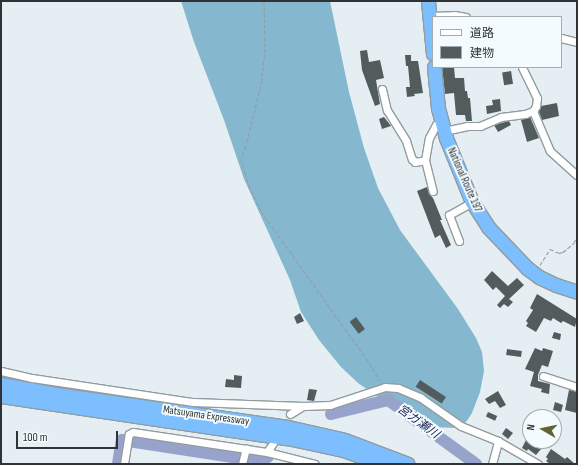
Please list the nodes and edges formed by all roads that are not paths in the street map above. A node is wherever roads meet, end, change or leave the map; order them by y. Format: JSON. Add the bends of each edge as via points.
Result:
{"nodes":[{"id":1,"x":428,"y":1,"type":"edge"},
{"id":2,"x":429,"y":16,"type":"junction"},
{"id":3,"x":460,"y":16,"type":"edge"},
{"id":4,"x":562,"y":38,"type":"edge"},
{"id":5,"x":577,"y":42,"type":"edge"},
{"id":6,"x":432,"y":44,"type":"edge"},
{"id":7,"x":434,"y":68,"type":"edge"},
{"id":8,"x":522,"y":68,"type":"edge"},
{"id":9,"x":382,"y":89,"type":"dead end"},
{"id":10,"x":533,"y":111,"type":"junction"},
{"id":11,"x":443,"y":127,"type":"junction"},
{"id":12,"x":425,"y":160,"type":"junction"},
{"id":13,"x":577,"y":175,"type":"edge"},
{"id":14,"x":433,"y":191,"type":"dead end"},
{"id":15,"x":472,"y":202,"type":"junction"},
{"id":16,"x":459,"y":241,"type":"dead end"},
{"id":17,"x":577,"y":292,"type":"edge"},
{"id":18,"x":1,"y":371,"type":"edge"},
{"id":19,"x":542,"y":376,"type":"dead end"},
{"id":20,"x":1,"y":384,"type":"edge"},
{"id":21,"x":577,"y":387,"type":"edge"},
{"id":22,"x":1,"y":396,"type":"edge"},
{"id":23,"x":303,"y":406,"type":"junction"},
{"id":24,"x":290,"y":414,"type":"dead end"},
{"id":25,"x":498,"y":440,"type":"junction"},
{"id":26,"x":274,"y":443,"type":"dead end"},
{"id":27,"x":246,"y":448,"type":"junction"},
{"id":28,"x":267,"y":452,"type":"junction"},
{"id":29,"x":124,"y":464,"type":"edge"},
{"id":30,"x":242,"y":464,"type":"edge"},
{"id":31,"x":314,"y":464,"type":"edge"},
{"id":32,"x":382,"y":464,"type":"edge"},
{"id":33,"x":408,"y":464,"type":"edge"},
{"id":34,"x":492,"y":464,"type":"edge"},
{"id":35,"x":538,"y":464,"type":"edge"}],
"edges":[{"from":1,"to":2,"type":"highway"},
{"from":2,"to":3,"type":"street"},
{"from":2,"to":6,"type":"highway"},
{"from":4,"to":5,"type":"street"},
{"from":7,"to":11,"type":"highway","name":"National Route 197","via":[[438,108]]},
{"from":8,"to":10,"type":"street","via":[[537,98]]},
{"from":9,"to":12,"type":"street","via":[[387,110],[406,141],[412,159],[415,162]]},
{"from":10,"to":11,"type":"street","via":[[500,117],[480,126]]},
{"from":10,"to":13,"type":"street","via":[[550,151]]},
{"from":11,"to":12,"type":"street","via":[[436,125],[429,138]]},
{"from":11,"to":15,"type":"highway","name":"National Route 197"},
{"from":12,"to":14,"type":"street"},
{"from":15,"to":16,"type":"street","via":[[449,214]]},
{"from":15,"to":17,"type":"highway","name":"National Route 197","via":[[488,228],[526,268],[556,286]]},
{"from":18,"to":23,"type":"street","via":[[193,402]]},
{"from":19,"to":21,"type":"street"},
{"from":20,"to":33,"type":"highway","name":"Matsuyama Expressway","via":[[288,427],[346,440]]},
{"from":22,"to":32,"type":"highway","name":"Matsuyama Expressway","via":[[287,438],[343,450]]},
{"from":23,"to":24,"type":"street"},
{"from":23,"to":25,"type":"street","via":[[330,405],[385,387],[398,388],[411,393],[461,426]]},
{"from":25,"to":34,"type":"street"},
{"from":25,"to":35,"type":"street"},
{"from":26,"to":28,"type":"street"},
{"from":27,"to":28,"type":"street"},
{"from":27,"to":29,"type":"street","via":[[133,432],[129,434]]},
{"from":27,"to":30,"type":"street"},
{"from":28,"to":31,"type":"street"}]}
